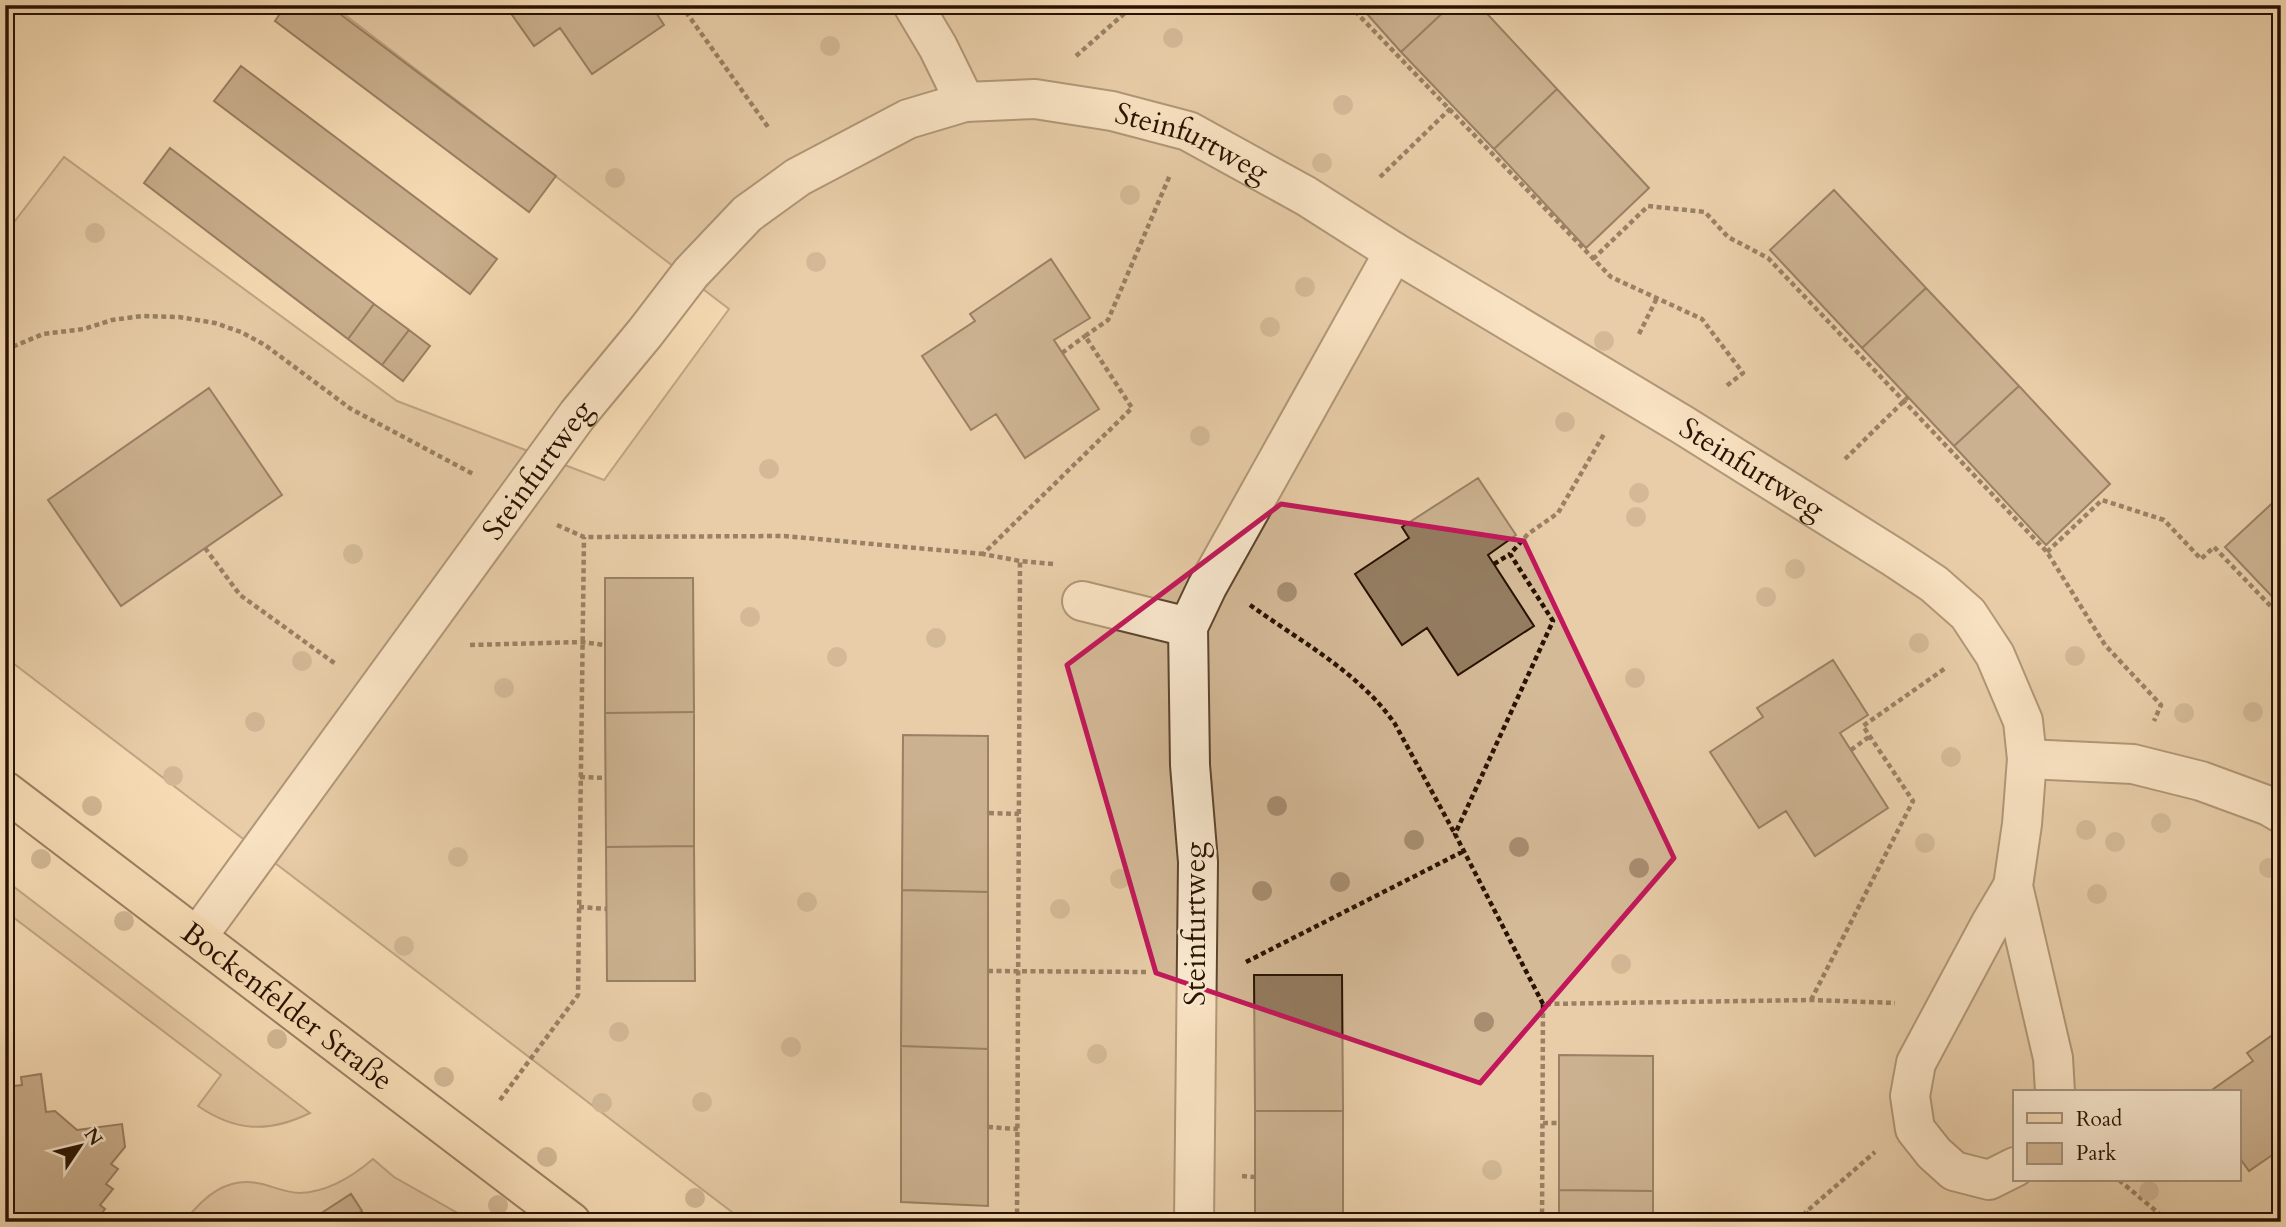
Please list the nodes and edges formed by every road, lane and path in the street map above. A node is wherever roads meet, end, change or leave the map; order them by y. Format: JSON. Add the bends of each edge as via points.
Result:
{"nodes":[{"id":1,"x":681,"y":5,"type":"edge"},
{"id":2,"x":913,"y":5,"type":"edge"},
{"id":3,"x":1134,"y":5,"type":"edge"},
{"id":4,"x":1350,"y":6,"type":"edge"},
{"id":5,"x":1035,"y":99,"type":"junction"},
{"id":6,"x":965,"y":102,"type":"junction"},
{"id":7,"x":1451,"y":108,"type":"junction"},
{"id":8,"x":768,"y":127,"type":"dead end"},
{"id":9,"x":1188,"y":131,"type":"junction"},
{"id":10,"x":1380,"y":177,"type":"dead end"},
{"id":11,"x":1394,"y":251,"type":"junction"},
{"id":12,"x":1594,"y":259,"type":"junction"},
{"id":13,"x":1657,"y":298,"type":"junction"},
{"id":14,"x":1816,"y":299,"type":"dead end"},
{"id":15,"x":1811,"y":304,"type":"junction"},
{"id":16,"x":1639,"y":334,"type":"dead end"},
{"id":17,"x":1085,"y":336,"type":"junction"},
{"id":18,"x":5,"y":350,"type":"edge"},
{"id":19,"x":1062,"y":353,"type":"dead end"},
{"id":20,"x":1726,"y":387,"type":"dead end"},
{"id":21,"x":1628,"y":393,"type":"junction"},
{"id":22,"x":1906,"y":399,"type":"junction"},
{"id":23,"x":1845,"y":459,"type":"dead end"},
{"id":24,"x":515,"y":499,"type":"junction"},
{"id":25,"x":584,"y":537,"type":"junction"},
{"id":26,"x":205,"y":548,"type":"dead end"},
{"id":27,"x":2047,"y":552,"type":"junction"},
{"id":28,"x":983,"y":554,"type":"junction"},
{"id":29,"x":1510,"y":554,"type":"junction"},
{"id":30,"x":1020,"y":561,"type":"junction"},
{"id":31,"x":1494,"y":564,"type":"dead end"},
{"id":32,"x":1059,"y":565,"type":"dead end"},
{"id":33,"x":1207,"y":587,"type":"junction"},
{"id":34,"x":2271,"y":596,"type":"dead end"},
{"id":35,"x":1082,"y":601,"type":"dead end"},
{"id":36,"x":2265,"y":601,"type":"junction"},
{"id":37,"x":2281,"y":617,"type":"edge"},
{"id":38,"x":1188,"y":627,"type":"junction"},
{"id":39,"x":582,"y":642,"type":"junction"},
{"id":40,"x":605,"y":645,"type":"dead end"},
{"id":41,"x":410,"y":646,"type":"junction"},
{"id":42,"x":1932,"y":678,"type":"dead end"},
{"id":43,"x":376,"y":694,"type":"junction"},
{"id":44,"x":2161,"y":705,"type":"dead end"},
{"id":45,"x":1870,"y":736,"type":"junction"},
{"id":46,"x":1851,"y":750,"type":"dead end"},
{"id":47,"x":2028,"y":759,"type":"junction"},
{"id":48,"x":580,"y":777,"type":"junction"},
{"id":49,"x":606,"y":778,"type":"dead end"},
{"id":50,"x":5,"y":791,"type":"edge"},
{"id":51,"x":989,"y":813,"type":"dead end"},
{"id":52,"x":2281,"y":813,"type":"edge"},
{"id":53,"x":1019,"y":814,"type":"junction"},
{"id":54,"x":1455,"y":834,"type":"junction"},
{"id":55,"x":1464,"y":851,"type":"junction"},
{"id":56,"x":2013,"y":886,"type":"junction"},
{"id":57,"x":579,"y":907,"type":"junction"},
{"id":58,"x":607,"y":909,"type":"dead end"},
{"id":59,"x":197,"y":937,"type":"junction"},
{"id":60,"x":988,"y":971,"type":"dead end"},
{"id":61,"x":1018,"y":972,"type":"junction"},
{"id":62,"x":1196,"y":972,"type":"junction"},
{"id":63,"x":1811,"y":1000,"type":"junction"},
{"id":64,"x":1543,"y":1004,"type":"junction"},
{"id":65,"x":1942,"y":1013,"type":"junction"},
{"id":66,"x":2055,"y":1090,"type":"edge"},
{"id":67,"x":500,"y":1100,"type":"dead end"},
{"id":68,"x":1543,"y":1123,"type":"junction"},
{"id":69,"x":1559,"y":1123,"type":"dead end"},
{"id":70,"x":988,"y":1127,"type":"dead end"},
{"id":71,"x":1018,"y":1129,"type":"junction"},
{"id":72,"x":1877,"y":1150,"type":"dead end"},
{"id":73,"x":2013,"y":1168,"type":"edge"},
{"id":74,"x":2121,"y":1182,"type":"edge"},
{"id":75,"x":475,"y":1214,"type":"dead end"},
{"id":76,"x":467,"y":1222,"type":"edge"},
{"id":77,"x":571,"y":1222,"type":"edge"},
{"id":78,"x":1017,"y":1222,"type":"edge"},
{"id":79,"x":1194,"y":1222,"type":"edge"},
{"id":80,"x":1542,"y":1222,"type":"edge"},
{"id":81,"x":1815,"y":1222,"type":"edge"},
{"id":82,"x":2169,"y":1222,"type":"edge"}],
"edges":[{"from":1,"to":8,"type":"path"},
{"from":2,"to":6,"type":"street"},
{"from":3,"to":5,"type":"path","via":[[1048,79]]},
{"from":4,"to":7,"type":"path"},
{"from":5,"to":6,"type":"street","name":"Steinfurtweg"},
{"from":5,"to":9,"type":"street","name":"Steinfurtweg","via":[[1112,111]]},
{"from":6,"to":24,"type":"street","name":"Steinfurtweg","via":[[908,118],[853,146],[798,177],[747,214],[691,273]]},
{"from":7,"to":10,"type":"path"},
{"from":7,"to":12,"type":"path"},
{"from":9,"to":11,"type":"street","name":"Steinfurtweg"},
{"from":9,"to":17,"type":"path","via":[[1108,320]]},
{"from":11,"to":21,"type":"street","name":"Steinfurtweg"},
{"from":11,"to":33,"type":"street","name":"Steinfurtweg"},
{"from":12,"to":13,"type":"path","via":[[1611,277]]},
{"from":12,"to":15,"type":"path","via":[[1648,206],[1705,212],[1728,237],[1768,258]]},
{"from":13,"to":16,"type":"path"},
{"from":13,"to":20,"type":"path","via":[[1703,319],[1743,373]]},
{"from":14,"to":15,"type":"path"},
{"from":15,"to":22,"type":"path"},
{"from":17,"to":19,"type":"path"},
{"from":17,"to":28,"type":"path","via":[[1132,408]]},
{"from":18,"to":24,"type":"path","via":[[43,334],[142,316],[215,323],[265,345],[351,409]]},
{"from":21,"to":29,"type":"path","via":[[1558,513],[1528,534]]},
{"from":21,"to":47,"type":"street","name":"Steinfurtweg","via":[[1895,558],[1968,614],[1995,655],[2023,721]]},
{"from":22,"to":23,"type":"path"},
{"from":22,"to":27,"type":"path"},
{"from":24,"to":25,"type":"path"},
{"from":24,"to":41,"type":"street","name":"Steinfurtweg"},
{"from":25,"to":28,"type":"path","via":[[784,536]]},
{"from":25,"to":39,"type":"path"},
{"from":26,"to":43,"type":"path","via":[[240,595]]},
{"from":27,"to":36,"type":"path","via":[[2102,500],[2164,520],[2201,559],[2214,547]]},
{"from":27,"to":44,"type":"path","via":[[2105,645]]},
{"from":28,"to":30,"type":"path"},
{"from":29,"to":31,"type":"path"},
{"from":29,"to":54,"type":"path","via":[[1553,621]]},
{"from":30,"to":32,"type":"path"},
{"from":30,"to":53,"type":"path"},
{"from":33,"to":38,"type":"street","name":"Steinfurtweg"},
{"from":33,"to":54,"type":"path","via":[[1243,601],[1366,689],[1395,724]]},
{"from":34,"to":36,"type":"path"},
{"from":35,"to":38,"type":"street"},
{"from":36,"to":37,"type":"path"},
{"from":38,"to":62,"type":"street","name":"Steinfurtweg","via":[[1190,765],[1198,862]]},
{"from":39,"to":40,"type":"path"},
{"from":39,"to":41,"type":"path"},
{"from":39,"to":48,"type":"path"},
{"from":41,"to":43,"type":"street","name":"Steinfurtweg"},
{"from":42,"to":45,"type":"path","via":[[1863,726]]},
{"from":43,"to":59,"type":"street","name":"Steinfurtweg"},
{"from":45,"to":46,"type":"path"},
{"from":45,"to":63,"type":"path","via":[[1913,801]]},
{"from":47,"to":52,"type":"street","via":[[2133,764],[2201,780]]},
{"from":47,"to":56,"type":"street","name":"Steinfurtweg"},
{"from":48,"to":49,"type":"path"},
{"from":48,"to":57,"type":"path"},
{"from":50,"to":59,"type":"main road","name":"Bockenfelder Straße"},
{"from":51,"to":53,"type":"path"},
{"from":53,"to":61,"type":"path"},
{"from":54,"to":55,"type":"path"},
{"from":55,"to":62,"type":"path","via":[[1231,969]]},
{"from":55,"to":64,"type":"path"},
{"from":56,"to":65,"type":"street","name":"Steinfurtweg"},
{"from":56,"to":66,"type":"street","name":"Steinfurtweg","via":[[2053,1058]]},
{"from":57,"to":58,"type":"path"},
{"from":57,"to":67,"type":"path","via":[[578,995]]},
{"from":59,"to":77,"type":"main road","name":"Bockenfelder Straße"},
{"from":60,"to":61,"type":"path"},
{"from":61,"to":62,"type":"path"},
{"from":61,"to":71,"type":"path"},
{"from":62,"to":79,"type":"street","name":"Steinfurtweg"},
{"from":63,"to":64,"type":"path"},
{"from":63,"to":65,"type":"path","via":[[1901,1003]]},
{"from":64,"to":68,"type":"path"},
{"from":65,"to":73,"type":"street","name":"Steinfurtweg","via":[[1916,1063],[1910,1096],[1915,1129],[1954,1171],[1989,1180]]},
{"from":68,"to":69,"type":"path"},
{"from":68,"to":80,"type":"path"},
{"from":70,"to":71,"type":"path"},
{"from":71,"to":78,"type":"path"},
{"from":72,"to":81,"type":"path","via":[[1806,1212]]},
{"from":74,"to":82,"type":"path"},
{"from":75,"to":76,"type":"path"}]}
